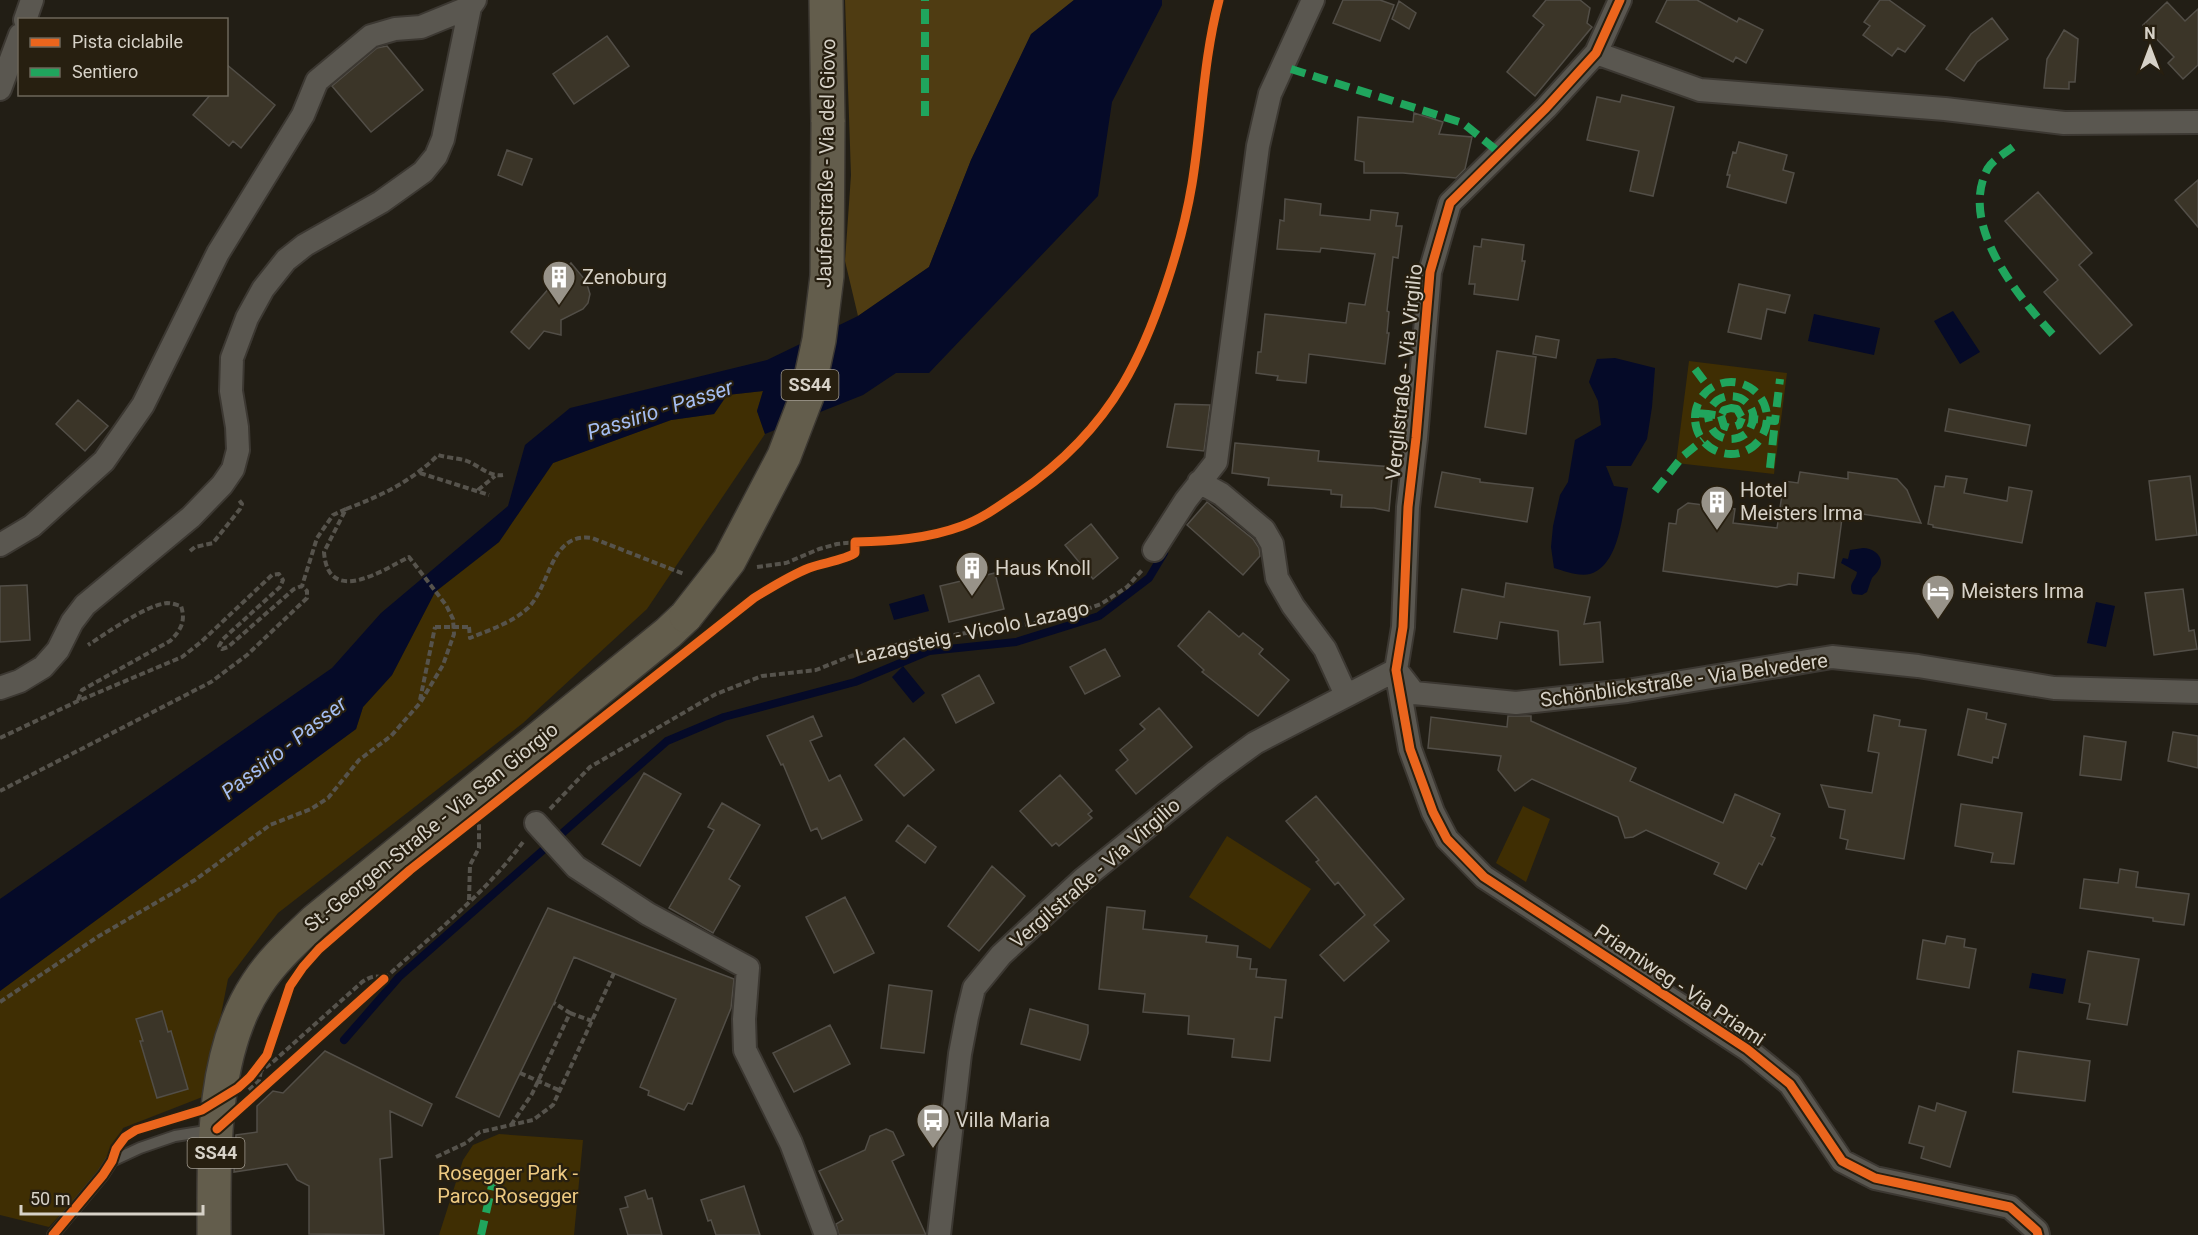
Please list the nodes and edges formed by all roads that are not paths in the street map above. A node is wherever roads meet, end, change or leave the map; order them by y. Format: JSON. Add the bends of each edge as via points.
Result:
{"nodes":[{"id":1,"x":32,"y":0,"type":"edge"},
{"id":2,"x":826,"y":0,"type":"edge"},
{"id":3,"x":1313,"y":0,"type":"edge"},
{"id":4,"x":1620,"y":0,"type":"edge"},
{"id":5,"x":472,"y":3,"type":"edge"},
{"id":6,"x":26,"y":18,"type":"edge"},
{"id":7,"x":18,"y":40,"type":"edge"},
{"id":8,"x":1596,"y":53,"type":"junction"},
{"id":9,"x":0,"y":89,"type":"edge"},
{"id":10,"x":2198,"y":122,"type":"edge"},
{"id":11,"x":1199,"y":482,"type":"junction"},
{"id":12,"x":0,"y":545,"type":"edge"},
{"id":13,"x":1154,"y":550,"type":"road end"},
{"id":14,"x":686,"y":616,"type":"joint"},
{"id":15,"x":1396,"y":670,"type":"junction"},
{"id":16,"x":0,"y":688,"type":"edge"},
{"id":17,"x":2198,"y":692,"type":"edge"},
{"id":18,"x":1346,"y":695,"type":"junction"},
{"id":19,"x":536,"y":823,"type":"road end"},
{"id":20,"x":217,"y":1129,"type":"junction"},
{"id":21,"x":53,"y":1235,"type":"edge"},
{"id":22,"x":214,"y":1235,"type":"edge"},
{"id":23,"x":826,"y":1235,"type":"edge"},
{"id":24,"x":939,"y":1235,"type":"edge"},
{"id":25,"x":2038,"y":1235,"type":"edge"}],
"edges":[{"from":1,"to":6,"type":"street"},
{"from":2,"to":14,"type":"main road","name":"Jaufenstraße - Via del Giovo","number":"SS44","bridge":true,"via":[[827,276],[807,396],[784,456],[729,561]]},
{"from":3,"to":11,"type":"street","via":[[1270,94],[1258,146],[1216,462]]},
{"from":4,"to":8,"type":"street","name":"Vergilstraße - Via Virgilio"},
{"from":5,"to":12,"type":"street","via":[[421,27],[371,36],[317,81],[303,115],[218,253],[137,414],[104,461],[32,526]]},
{"from":5,"to":16,"type":"street","via":[[436,156],[407,186],[286,260],[247,318],[232,358],[231,392],[238,450],[233,469],[222,485],[85,605],[43,667]]},
{"from":7,"to":9,"type":"street"},
{"from":8,"to":10,"type":"street","via":[[1700,90],[1945,109],[2064,123]]},
{"from":8,"to":15,"type":"street","name":"Vergilstraße - Via Virgilio","via":[[1450,204],[1430,272],[1408,507],[1403,627]]},
{"from":11,"to":13,"type":"street"},
{"from":11,"to":18,"type":"street","via":[[1221,494],[1264,530],[1272,544],[1276,578],[1325,650]]},
{"from":14,"to":20,"type":"main road","name":"St.-Georgen-Straße - Via San Giorgio","number":"SS44","via":[[280,953],[256,984],[239,1017],[228,1048],[236,1081]]},
{"from":15,"to":17,"type":"street","name":"Schönblickstraße - Via Belvedere","via":[[1414,693],[1516,703],[1627,691],[1832,657],[2054,688]]},
{"from":15,"to":18,"type":"street","name":"Vergilstraße - Via Virgilio"},
{"from":15,"to":25,"type":"street","name":"Priamiweg - Via Priami","via":[[1410,749],[1432,812],[1447,839],[1484,877],[1747,1049],[1790,1084],[1842,1161],[1875,1178],[2010,1207]]},
{"from":18,"to":24,"type":"street","name":"Vergilstraße - Via Virgilio","via":[[1255,743],[1214,773],[1023,932],[974,988],[960,1054]]},
{"from":19,"to":23,"type":"street","via":[[576,867],[648,914],[748,968],[745,1050],[791,1143]]},
{"from":20,"to":21,"type":"lane","via":[[175,1136],[112,1161]]},
{"from":20,"to":22,"type":"main road","number":"SS44"}]}
